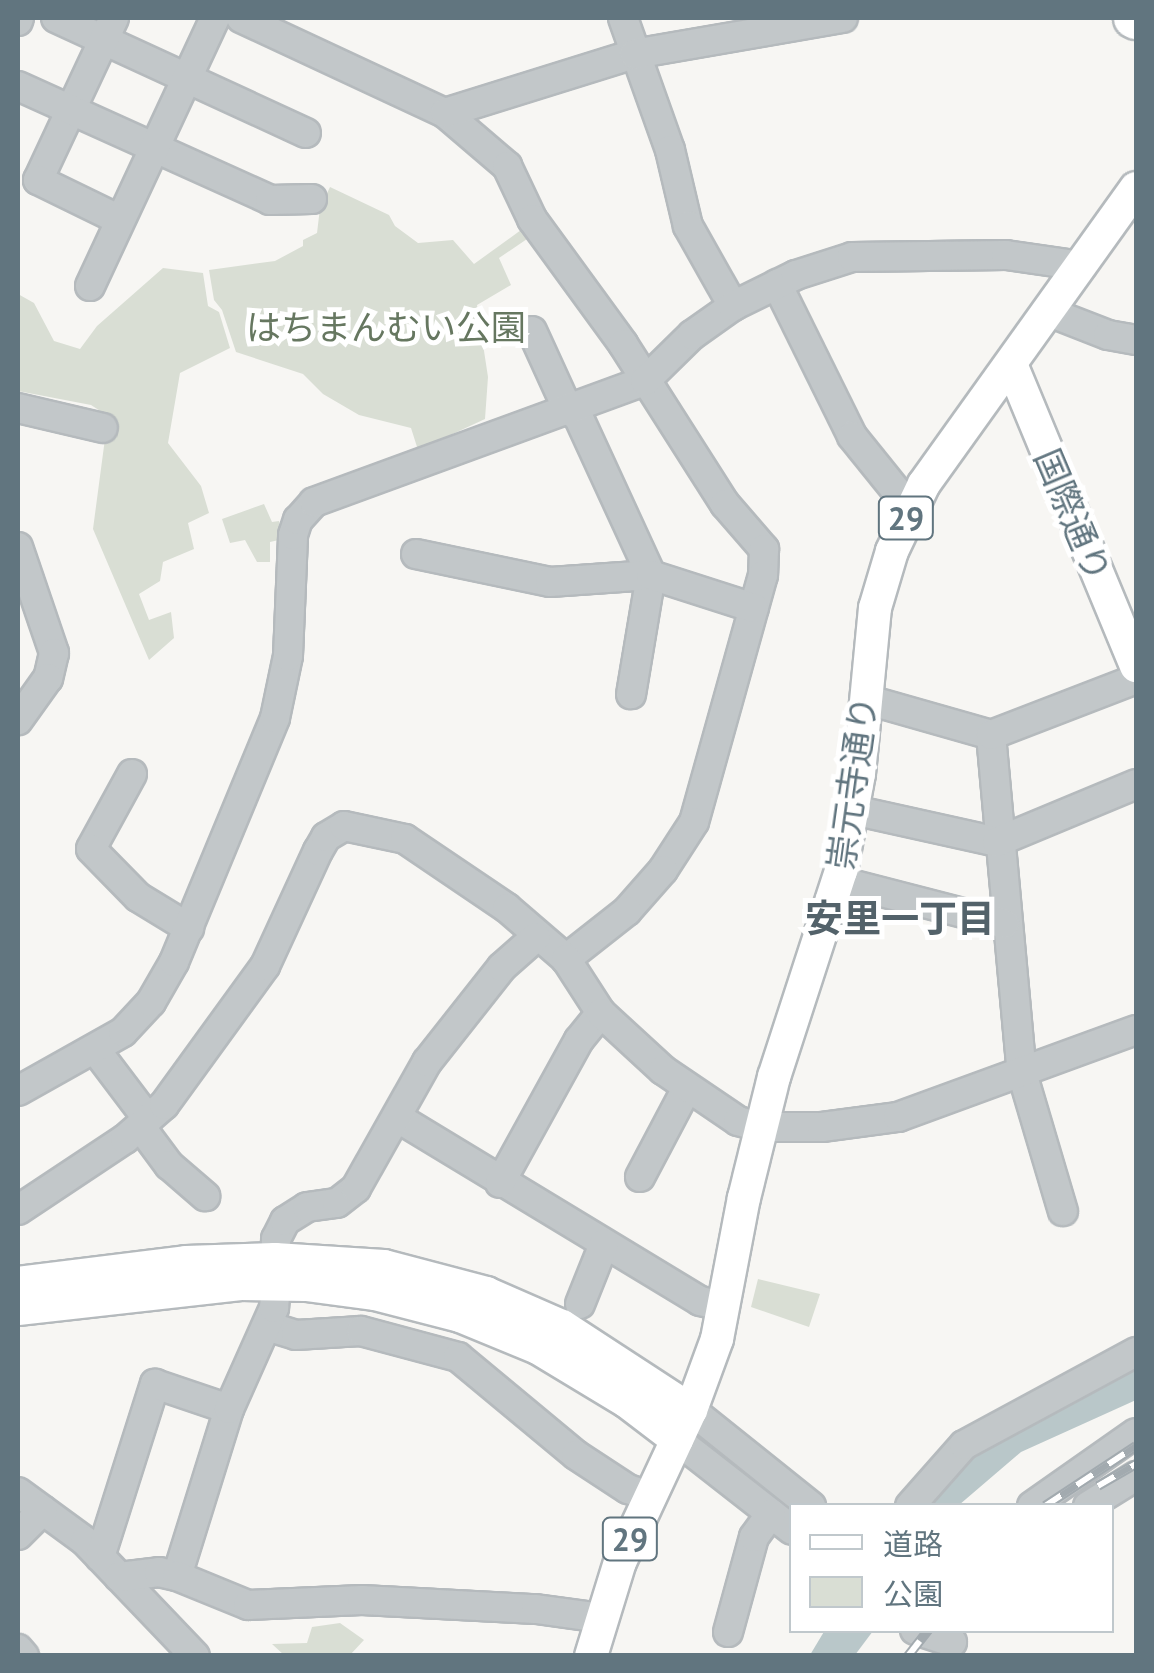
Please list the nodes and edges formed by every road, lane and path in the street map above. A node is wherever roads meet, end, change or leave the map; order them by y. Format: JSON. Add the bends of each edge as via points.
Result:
{"nodes":[{"id":1,"x":56,"y":18,"type":"edge"},
{"id":2,"x":216,"y":18,"type":"edge"},
{"id":3,"x":241,"y":18,"type":"edge"},
{"id":4,"x":623,"y":18,"type":"edge"},
{"id":5,"x":843,"y":18,"type":"edge"},
{"id":6,"x":109,"y":28,"type":"edge"},
{"id":7,"x":634,"y":54,"type":"junction"},
{"id":8,"x":187,"y":78,"type":"junction"},
{"id":9,"x":18,"y":86,"type":"edge"},
{"id":10,"x":71,"y":110,"type":"junction"},
{"id":11,"x":444,"y":113,"type":"junction"},
{"id":12,"x":306,"y":133,"type":"dead end"},
{"id":13,"x":154,"y":148,"type":"junction"},
{"id":14,"x":1136,"y":188,"type":"edge"},
{"id":15,"x":312,"y":199,"type":"dead end"},
{"id":16,"x":120,"y":220,"type":"junction"},
{"id":17,"x":1082,"y":266,"type":"junction"},
{"id":18,"x":777,"y":284,"type":"junction"},
{"id":19,"x":90,"y":286,"type":"dead end"},
{"id":20,"x":733,"y":306,"type":"junction"},
{"id":21,"x":1049,"y":312,"type":"junction"},
{"id":22,"x":532,"y":331,"type":"dead end"},
{"id":23,"x":1136,"y":340,"type":"edge"},
{"id":24,"x":1011,"y":364,"type":"junction"},
{"id":25,"x":645,"y":381,"type":"junction"},
{"id":26,"x":18,"y":408,"type":"edge"},
{"id":27,"x":568,"y":410,"type":"junction"},
{"id":28,"x":103,"y":428,"type":"dead end"},
{"id":29,"x":910,"y":508,"type":"junction"},
{"id":30,"x":18,"y":548,"type":"edge"},
{"id":31,"x":416,"y":554,"type":"dead end"},
{"id":32,"x":651,"y":575,"type":"junction"},
{"id":33,"x":754,"y":608,"type":"junction"},
{"id":34,"x":1136,"y":666,"type":"edge"},
{"id":35,"x":1136,"y":679,"type":"edge"},
{"id":36,"x":632,"y":694,"type":"dead end"},
{"id":37,"x":866,"y":698,"type":"junction"},
{"id":38,"x":18,"y":720,"type":"edge"},
{"id":39,"x":990,"y":735,"type":"junction"},
{"id":40,"x":132,"y":774,"type":"dead end"},
{"id":41,"x":1136,"y":784,"type":"edge"},
{"id":42,"x":854,"y":810,"type":"junction"},
{"id":43,"x":997,"y":842,"type":"junction"},
{"id":44,"x":838,"y":881,"type":"junction"},
{"id":45,"x":1005,"y":924,"type":"junction"},
{"id":46,"x":188,"y":928,"type":"junction"},
{"id":47,"x":536,"y":938,"type":"junction"},
{"id":48,"x":566,"y":959,"type":"junction"},
{"id":49,"x":600,"y":1013,"type":"junction"},
{"id":50,"x":1136,"y":1030,"type":"edge"},
{"id":51,"x":95,"y":1049,"type":"junction"},
{"id":52,"x":1022,"y":1073,"type":"junction"},
{"id":53,"x":687,"y":1088,"type":"junction"},
{"id":54,"x":18,"y":1090,"type":"edge"},
{"id":55,"x":398,"y":1118,"type":"junction"},
{"id":56,"x":144,"y":1122,"type":"junction"},
{"id":57,"x":761,"y":1127,"type":"junction"},
{"id":58,"x":640,"y":1177,"type":"dead end"},
{"id":59,"x":500,"y":1183,"type":"junction"},
{"id":60,"x":205,"y":1196,"type":"dead end"},
{"id":61,"x":18,"y":1210,"type":"edge"},
{"id":62,"x":1063,"y":1211,"type":"dead end"},
{"id":63,"x":604,"y":1244,"type":"junction"},
{"id":64,"x":276,"y":1271,"type":"junction"},
{"id":65,"x":18,"y":1283,"type":"edge"},
{"id":66,"x":580,"y":1304,"type":"dead end"},
{"id":67,"x":724,"y":1306,"type":"junction"},
{"id":68,"x":18,"y":1309,"type":"edge"},
{"id":69,"x":267,"y":1326,"type":"junction"},
{"id":70,"x":1136,"y":1352,"type":"edge"},
{"id":71,"x":229,"y":1409,"type":"junction"},
{"id":72,"x":684,"y":1425,"type":"junction"},
{"id":73,"x":1136,"y":1433,"type":"edge"},
{"id":74,"x":1136,"y":1476,"type":"edge"},
{"id":75,"x":18,"y":1492,"type":"edge"},
{"id":76,"x":650,"y":1496,"type":"junction"},
{"id":77,"x":806,"y":1503,"type":"edge"},
{"id":78,"x":913,"y":1503,"type":"edge"},
{"id":79,"x":1036,"y":1503,"type":"edge"},
{"id":80,"x":1093,"y":1503,"type":"edge"},
{"id":81,"x":43,"y":1510,"type":"junction"},
{"id":82,"x":781,"y":1522,"type":"edge"},
{"id":83,"x":18,"y":1535,"type":"edge"},
{"id":84,"x":110,"y":1567,"type":"junction"},
{"id":85,"x":177,"y":1576,"type":"junction"},
{"id":86,"x":602,"y":1618,"type":"junction"},
{"id":87,"x":728,"y":1632,"type":"dead end"},
{"id":88,"x":914,"y":1637,"type":"edge"},
{"id":89,"x":951,"y":1640,"type":"edge"},
{"id":90,"x":18,"y":1649,"type":"edge"},
{"id":91,"x":24,"y":1656,"type":"edge"},
{"id":92,"x":194,"y":1656,"type":"edge"},
{"id":93,"x":591,"y":1656,"type":"edge"}],
"edges":[{"from":1,"to":6,"type":"street"},
{"from":2,"to":8,"type":"street"},
{"from":3,"to":11,"type":"street"},
{"from":4,"to":7,"type":"street"},
{"from":5,"to":7,"type":"street"},
{"from":6,"to":8,"type":"street"},
{"from":6,"to":10,"type":"street"},
{"from":7,"to":11,"type":"street"},
{"from":7,"to":20,"type":"street","via":[[670,150],[688,226]]},
{"from":8,"to":12,"type":"street"},
{"from":8,"to":13,"type":"street"},
{"from":9,"to":10,"type":"street"},
{"from":10,"to":13,"type":"street"},
{"from":10,"to":16,"type":"street","via":[[38,180]]},
{"from":11,"to":25,"type":"street","via":[[508,166],[532,219]]},
{"from":13,"to":15,"type":"street","via":[[270,200]]},
{"from":13,"to":16,"type":"street"},
{"from":14,"to":17,"type":"main road","name":"崇元寺通り","number":"29"},
{"from":16,"to":19,"type":"street"},
{"from":17,"to":18,"type":"street","via":[[1006,255],[852,257]]},
{"from":17,"to":21,"type":"main road","name":"崇元寺通り","number":"29"},
{"from":18,"to":20,"type":"street"},
{"from":18,"to":29,"type":"street","via":[[852,436]]},
{"from":20,"to":25,"type":"street"},
{"from":21,"to":23,"type":"street"},
{"from":21,"to":24,"type":"main road","name":"崇元寺通り","number":"29"},
{"from":22,"to":27,"type":"street"},
{"from":24,"to":29,"type":"main road","name":"崇元寺通り","number":"29"},
{"from":24,"to":34,"type":"main road","name":"国際通り"},
{"from":25,"to":27,"type":"street"},
{"from":25,"to":33,"type":"street","via":[[725,504],[764,549]]},
{"from":26,"to":28,"type":"street"},
{"from":27,"to":32,"type":"street","via":[[578,416]]},
{"from":27,"to":46,"type":"street","via":[[340,491],[304,511],[293,534],[288,656],[274,718]]},
{"from":29,"to":37,"type":"main road","name":"崇元寺通り","number":"29","via":[[875,608]]},
{"from":30,"to":38,"type":"street","via":[[54,653],[48,678]]},
{"from":31,"to":32,"type":"street","via":[[550,582]]},
{"from":32,"to":33,"type":"street"},
{"from":32,"to":36,"type":"street"},
{"from":33,"to":48,"type":"street","via":[[694,822],[664,870],[626,911]]},
{"from":35,"to":39,"type":"street"},
{"from":37,"to":39,"type":"street"},
{"from":37,"to":42,"type":"main road","name":"崇元寺通り","number":"29"},
{"from":39,"to":43,"type":"street"},
{"from":40,"to":46,"type":"street","via":[[91,849],[138,898]]},
{"from":41,"to":43,"type":"street"},
{"from":42,"to":43,"type":"street"},
{"from":42,"to":44,"type":"main road","name":"崇元寺通り","number":"29"},
{"from":43,"to":45,"type":"street"},
{"from":44,"to":45,"type":"street"},
{"from":44,"to":57,"type":"main road","name":"崇元寺通り","number":"29"},
{"from":45,"to":52,"type":"street"},
{"from":46,"to":51,"type":"street","via":[[151,1002]]},
{"from":47,"to":48,"type":"street"},
{"from":47,"to":55,"type":"street","via":[[502,966],[428,1062]]},
{"from":47,"to":56,"type":"street","via":[[506,908],[406,839],[362,827],[334,830],[265,966],[164,1105]]},
{"from":48,"to":49,"type":"street"},
{"from":49,"to":53,"type":"street"},
{"from":49,"to":59,"type":"street"},
{"from":50,"to":52,"type":"street"},
{"from":51,"to":54,"type":"street"},
{"from":51,"to":56,"type":"street"},
{"from":52,"to":57,"type":"street","via":[[898,1117]]},
{"from":52,"to":62,"type":"street"},
{"from":53,"to":57,"type":"street","via":[[724,1116]]},
{"from":53,"to":58,"type":"street"},
{"from":55,"to":59,"type":"street"},
{"from":55,"to":64,"type":"street","via":[[345,1199],[307,1207],[285,1222],[276,1239]]},
{"from":56,"to":60,"type":"street","via":[[170,1166]]},
{"from":56,"to":61,"type":"street"},
{"from":57,"to":67,"type":"main road","name":"崇元寺通り","number":"29"},
{"from":59,"to":63,"type":"street"},
{"from":63,"to":66,"type":"street"},
{"from":63,"to":67,"type":"street","via":[[700,1301]]},
{"from":64,"to":65,"type":"main road","via":[[186,1262]]},
{"from":64,"to":68,"type":"main road"},
{"from":64,"to":69,"type":"street"},
{"from":64,"to":72,"type":"main road","via":[[384,1266],[486,1293],[562,1326]]},
{"from":67,"to":72,"type":"main road","name":"崇元寺通り","number":"29"},
{"from":69,"to":71,"type":"street"},
{"from":69,"to":76,"type":"street","via":[[296,1335],[360,1331],[458,1357],[576,1455]]},
{"from":70,"to":78,"type":"street","via":[[964,1445]]},
{"from":71,"to":84,"type":"street","via":[[155,1384]]},
{"from":71,"to":85,"type":"street"},
{"from":72,"to":76,"type":"main road","name":"崇元寺通り","number":"29"},
{"from":72,"to":77,"type":"street"},
{"from":72,"to":82,"type":"street"},
{"from":73,"to":79,"type":"street"},
{"from":74,"to":80,"type":"street"},
{"from":75,"to":81,"type":"street"},
{"from":76,"to":86,"type":"main road","name":"崇元寺通り","number":"29"},
{"from":81,"to":83,"type":"street"},
{"from":81,"to":84,"type":"street"},
{"from":82,"to":87,"type":"street","via":[[754,1537]]},
{"from":84,"to":85,"type":"street"},
{"from":84,"to":92,"type":"street"},
{"from":85,"to":86,"type":"street","via":[[248,1605],[362,1600]]},
{"from":86,"to":93,"type":"main road","name":"崇元寺通り","number":"29"},
{"from":88,"to":89,"type":"street"},
{"from":90,"to":91,"type":"street"}]}
